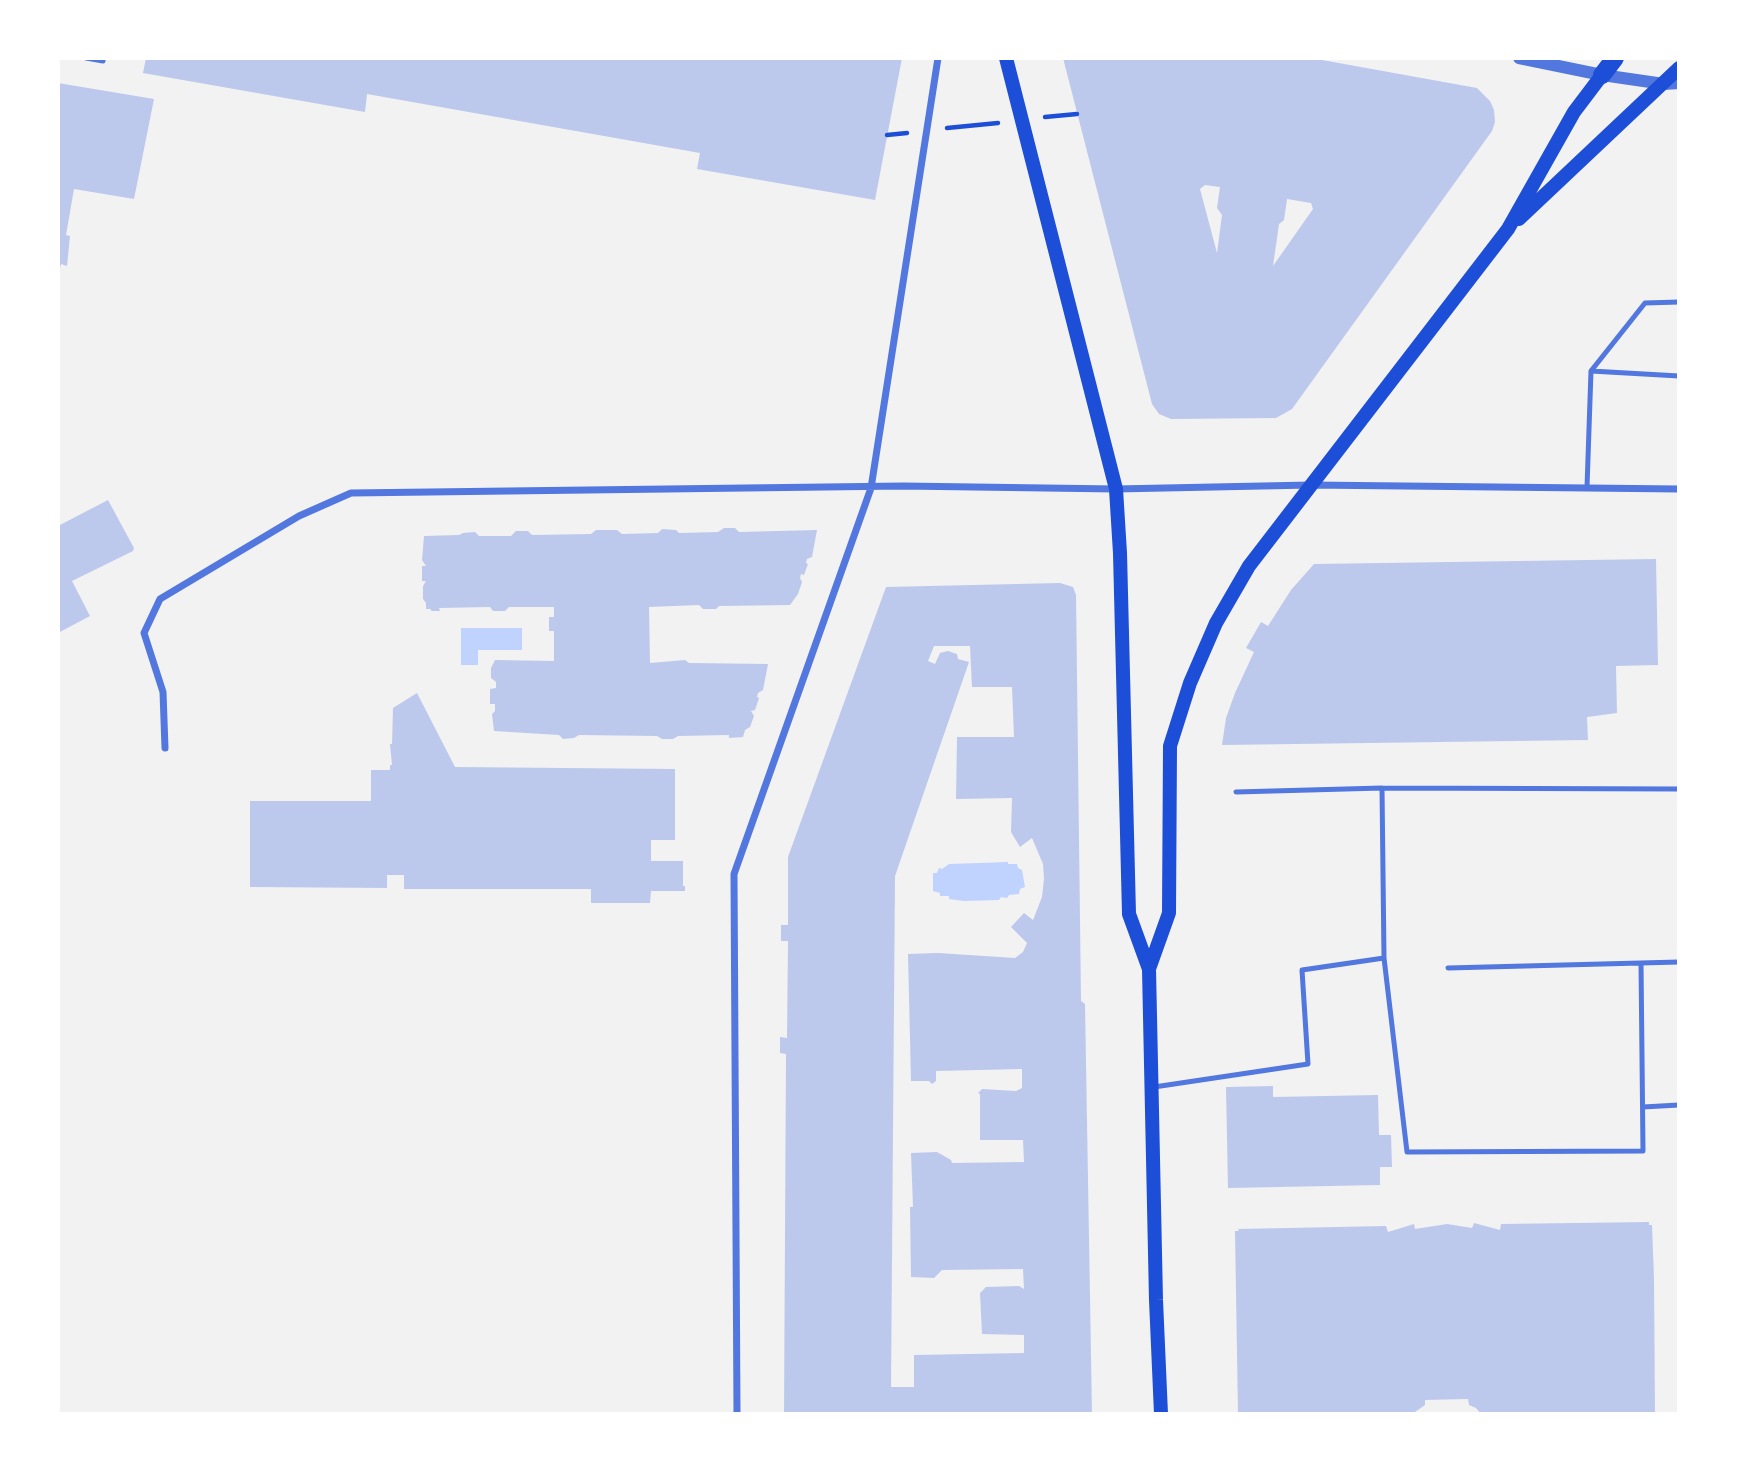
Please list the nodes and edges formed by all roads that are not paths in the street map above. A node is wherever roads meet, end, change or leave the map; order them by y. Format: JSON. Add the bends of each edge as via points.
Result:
{"nodes":[{"id":1,"x":86,"y":58,"type":"edge"},
{"id":2,"x":103,"y":58,"type":"edge"},
{"id":3,"x":938,"y":58,"type":"edge"},
{"id":4,"x":1006,"y":58,"type":"edge"},
{"id":5,"x":1519,"y":58,"type":"edge"},
{"id":6,"x":1615,"y":58,"type":"edge"},
{"id":7,"x":1679,"y":68,"type":"edge"},
{"id":8,"x":1602,"y":75,"type":"junction"},
{"id":9,"x":1679,"y":83,"type":"edge"},
{"id":10,"x":1664,"y":84,"type":"junction"},
{"id":11,"x":1508,"y":229,"type":"junction"},
{"id":12,"x":1679,"y":302,"type":"edge"},
{"id":13,"x":1591,"y":372,"type":"junction"},
{"id":14,"x":1679,"y":376,"type":"edge"},
{"id":15,"x":1311,"y":485,"type":"junction"},
{"id":16,"x":1587,"y":487,"type":"junction"},
{"id":17,"x":871,"y":488,"type":"junction"},
{"id":18,"x":1116,"y":489,"type":"junction"},
{"id":19,"x":1679,"y":489,"type":"edge"},
{"id":20,"x":165,"y":748,"type":"dead end"},
{"id":21,"x":1382,"y":788,"type":"junction"},
{"id":22,"x":1679,"y":789,"type":"edge"},
{"id":23,"x":1236,"y":792,"type":"dead end"},
{"id":24,"x":1384,"y":958,"type":"junction"},
{"id":25,"x":1679,"y":962,"type":"edge"},
{"id":26,"x":1641,"y":963,"type":"junction"},
{"id":27,"x":1448,"y":968,"type":"dead end"},
{"id":28,"x":1149,"y":969,"type":"junction"},
{"id":29,"x":1151,"y":1087,"type":"junction"},
{"id":30,"x":1679,"y":1105,"type":"edge"},
{"id":31,"x":1643,"y":1107,"type":"junction"},
{"id":32,"x":737,"y":1414,"type":"edge"},
{"id":33,"x":1161,"y":1414,"type":"edge"}],
"edges":[{"from":1,"to":2,"type":"lane"},
{"from":3,"to":17,"type":"street"},
{"from":4,"to":18,"type":"main road"},
{"from":5,"to":8,"type":"street"},
{"from":6,"to":8,"type":"main road"},
{"from":7,"to":10,"type":"main road"},
{"from":8,"to":10,"type":"street"},
{"from":8,"to":11,"type":"main road","via":[[1574,113]]},
{"from":9,"to":10,"type":"street"},
{"from":10,"to":11,"type":"main road"},
{"from":11,"to":15,"type":"main road"},
{"from":12,"to":13,"type":"lane","via":[[1645,303]]},
{"from":13,"to":14,"type":"lane"},
{"from":13,"to":16,"type":"lane"},
{"from":15,"to":16,"type":"street"},
{"from":15,"to":18,"type":"street"},
{"from":15,"to":28,"type":"main road","via":[[1249,566],[1216,623],[1190,683],[1170,746],[1169,913]]},
{"from":16,"to":19,"type":"street"},
{"from":17,"to":18,"type":"street"},
{"from":17,"to":20,"type":"street","via":[[351,493],[299,516],[160,599],[144,633],[163,692]]},
{"from":17,"to":32,"type":"street","via":[[734,874]]},
{"from":18,"to":28,"type":"main road","via":[[1129,914]]},
{"from":21,"to":22,"type":"lane"},
{"from":21,"to":23,"type":"lane"},
{"from":21,"to":24,"type":"lane"},
{"from":24,"to":29,"type":"lane","via":[[1302,970],[1308,1064]]},
{"from":24,"to":31,"type":"lane","via":[[1407,1152],[1643,1151]]},
{"from":25,"to":26,"type":"lane"},
{"from":26,"to":27,"type":"lane"},
{"from":26,"to":31,"type":"lane"},
{"from":28,"to":29,"type":"main road"},
{"from":29,"to":33,"type":"main road"},
{"from":30,"to":31,"type":"lane"}]}
